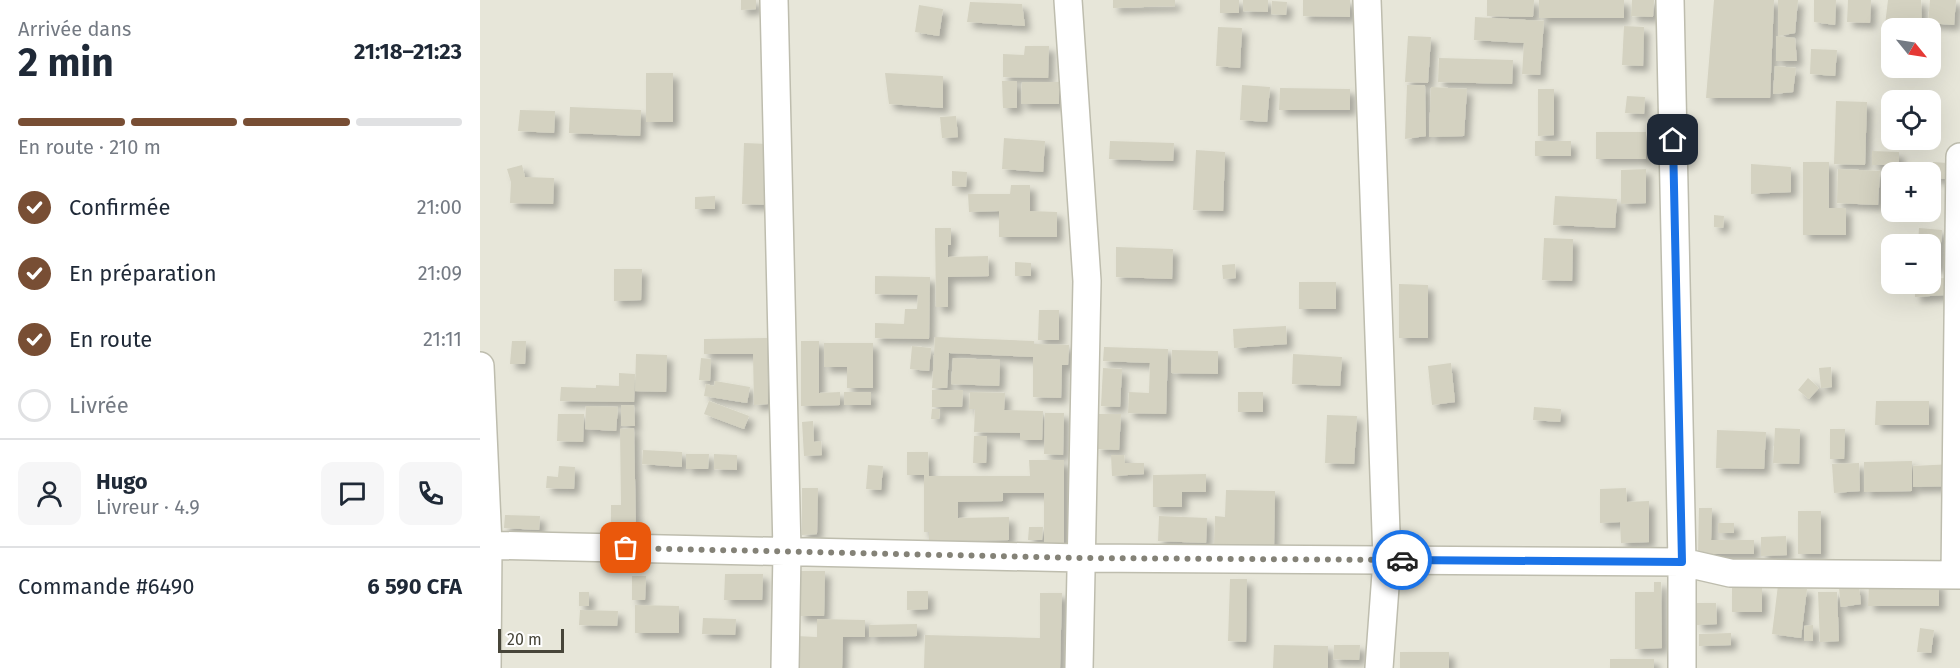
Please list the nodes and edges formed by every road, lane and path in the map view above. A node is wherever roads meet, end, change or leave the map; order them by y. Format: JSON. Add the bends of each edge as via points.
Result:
{"nodes":[{"id":1,"x":774,"y":0,"type":"edge"},
{"id":2,"x":1068,"y":0,"type":"edge"},
{"id":3,"x":1367,"y":0,"type":"edge"},
{"id":4,"x":1670,"y":0,"type":"edge"},
{"id":5,"x":1960,"y":157,"type":"edge"},
{"id":6,"x":480,"y":366,"type":"edge"},
{"id":7,"x":484,"y":545,"type":"edge"},
{"id":8,"x":787,"y":551,"type":"junction"},
{"id":9,"x":1081,"y":558,"type":"junction"},
{"id":10,"x":1387,"y":560,"type":"junction"},
{"id":11,"x":1682,"y":562,"type":"junction"},
{"id":12,"x":1958,"y":575,"type":"edge"},
{"id":13,"x":487,"y":668,"type":"edge"},
{"id":14,"x":785,"y":668,"type":"edge"},
{"id":15,"x":1079,"y":668,"type":"edge"},
{"id":16,"x":1379,"y":668,"type":"edge"},
{"id":17,"x":1682,"y":668,"type":"edge"}],
"edges":[{"from":1,"to":8,"type":"street"},
{"from":2,"to":9,"type":"street","via":[[1088,281]]},
{"from":3,"to":10,"type":"street"},
{"from":4,"to":11,"type":"street"},
{"from":5,"to":12,"type":"street"},
{"from":6,"to":7,"type":"street"},
{"from":7,"to":8,"type":"street"},
{"from":7,"to":13,"type":"street"},
{"from":8,"to":9,"type":"street"},
{"from":8,"to":14,"type":"street"},
{"from":9,"to":10,"type":"street"},
{"from":9,"to":15,"type":"street"},
{"from":10,"to":11,"type":"street"},
{"from":10,"to":16,"type":"street"},
{"from":11,"to":12,"type":"street","via":[[1730,573]]},
{"from":11,"to":17,"type":"street"}]}
